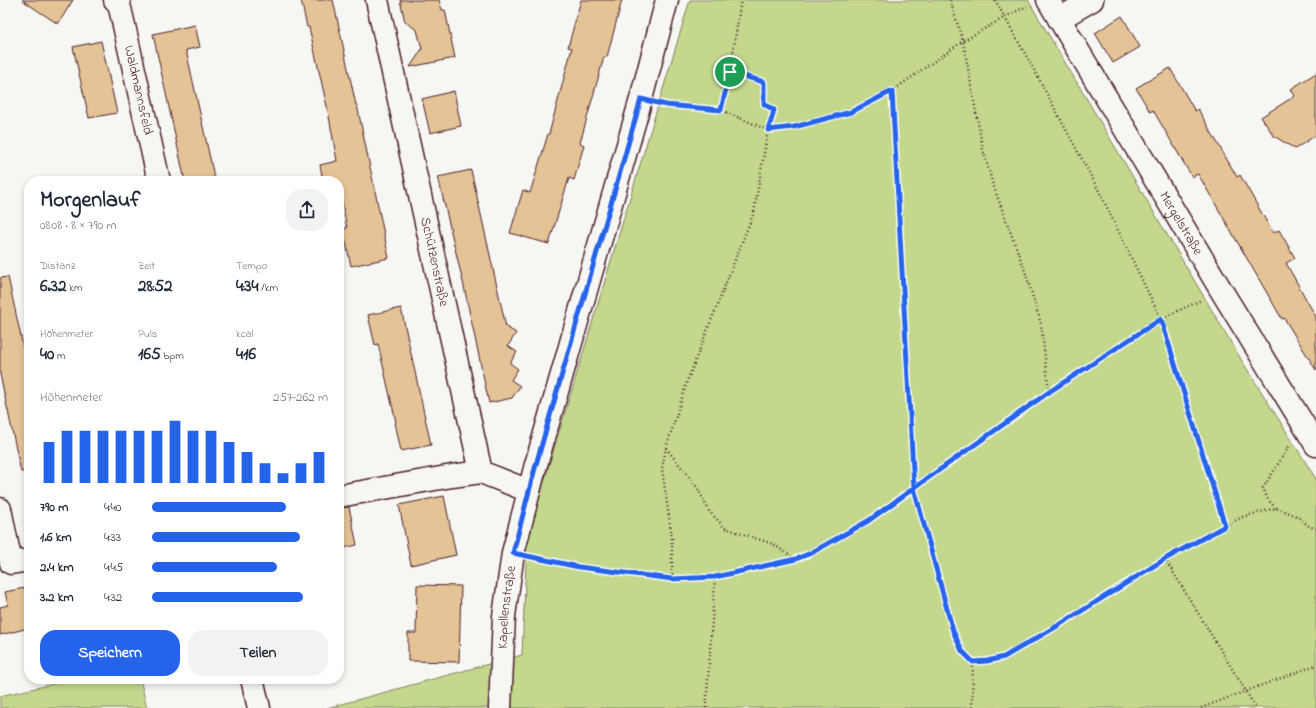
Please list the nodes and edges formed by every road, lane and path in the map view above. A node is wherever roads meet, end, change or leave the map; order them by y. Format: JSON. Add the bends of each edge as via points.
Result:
{"nodes":[{"id":1,"x":116,"y":0,"type":"edge"},
{"id":2,"x":377,"y":0,"type":"edge"},
{"id":3,"x":667,"y":0,"type":"edge"},
{"id":4,"x":741,"y":0,"type":"edge"},
{"id":5,"x":950,"y":0,"type":"edge"},
{"id":6,"x":995,"y":0,"type":"edge"},
{"id":7,"x":1092,"y":0,"type":"edge"},
{"id":8,"x":1040,"y":2,"type":"edge"},
{"id":9,"x":1005,"y":17,"type":"junction"},
{"id":10,"x":1058,"y":19,"type":"junction"},
{"id":11,"x":963,"y":41,"type":"junction"},
{"id":12,"x":730,"y":72,"type":"junction"},
{"id":13,"x":892,"y":91,"type":"junction"},
{"id":14,"x":641,"y":99,"type":"junction"},
{"id":15,"x":721,"y":110,"type":"junction"},
{"id":16,"x":768,"y":130,"type":"junction"},
{"id":17,"x":158,"y":176,"type":"edge"},
{"id":18,"x":1221,"y":290,"type":"junction"},
{"id":19,"x":1161,"y":319,"type":"junction"},
{"id":20,"x":1049,"y":392,"type":"junction"},
{"id":21,"x":1303,"y":425,"type":"junction"},
{"id":22,"x":1316,"y":445,"type":"edge"},
{"id":23,"x":666,"y":448,"type":"junction"},
{"id":24,"x":481,"y":472,"type":"junction"},
{"id":25,"x":914,"y":488,"type":"junction"},
{"id":26,"x":529,"y":491,"type":"junction"},
{"id":27,"x":344,"y":495,"type":"edge"},
{"id":28,"x":0,"y":508,"type":"edge"},
{"id":29,"x":1276,"y":508,"type":"junction"},
{"id":30,"x":1225,"y":526,"type":"junction"},
{"id":31,"x":1316,"y":528,"type":"edge"},
{"id":32,"x":513,"y":553,"type":"junction"},
{"id":33,"x":796,"y":559,"type":"junction"},
{"id":34,"x":1165,"y":559,"type":"junction"},
{"id":35,"x":13,"y":563,"type":"edge"},
{"id":36,"x":715,"y":577,"type":"junction"},
{"id":37,"x":672,"y":579,"type":"junction"},
{"id":38,"x":973,"y":662,"type":"junction"},
{"id":39,"x":1316,"y":665,"type":"edge"},
{"id":40,"x":253,"y":684,"type":"edge"},
{"id":41,"x":1246,"y":692,"type":"junction"},
{"id":42,"x":259,"y":708,"type":"edge"},
{"id":43,"x":500,"y":708,"type":"edge"},
{"id":44,"x":706,"y":708,"type":"edge"},
{"id":45,"x":972,"y":708,"type":"edge"},
{"id":46,"x":1200,"y":708,"type":"edge"},
{"id":47,"x":1256,"y":708,"type":"edge"}],
"edges":[{"from":1,"to":17,"type":"street","name":"Waldmannsfeld","via":[[123,20]]},
{"from":2,"to":24,"type":"street","name":"Schützenstraße"},
{"from":3,"to":14,"type":"street","name":"Kapellenstraße"},
{"from":4,"to":12,"type":"path"},
{"from":5,"to":11,"type":"path"},
{"from":6,"to":9,"type":"path"},
{"from":7,"to":10,"type":"street"},
{"from":8,"to":9,"type":"path"},
{"from":8,"to":10,"type":"street","name":"Mergelstraße"},
{"from":9,"to":11,"type":"path"},
{"from":9,"to":19,"type":"path","via":[[1098,191]]},
{"from":10,"to":18,"type":"street","name":"Mergelstraße"},
{"from":11,"to":13,"type":"path"},
{"from":11,"to":20,"type":"path","via":[[985,157],[1041,324]]},
{"from":12,"to":15,"type":"path"},
{"from":12,"to":16,"type":"path","via":[[764,82],[764,104],[774,110]]},
{"from":13,"to":16,"type":"path","via":[[851,112],[794,127]]},
{"from":13,"to":25,"type":"path"},
{"from":14,"to":15,"type":"path","via":[[666,105]]},
{"from":14,"to":26,"type":"street","name":"Kapellenstraße"},
{"from":15,"to":16,"type":"path"},
{"from":16,"to":23,"type":"path","via":[[754,212],[688,379]]},
{"from":18,"to":19,"type":"path"},
{"from":18,"to":21,"type":"street","name":"Mergelstraße"},
{"from":19,"to":20,"type":"path"},
{"from":19,"to":30,"type":"path"},
{"from":20,"to":25,"type":"path"},
{"from":21,"to":22,"type":"street","name":"Mergelstraße"},
{"from":21,"to":29,"type":"path","via":[[1263,488],[1268,500]]},
{"from":23,"to":33,"type":"path","via":[[697,487],[709,511],[725,528],[773,544]]},
{"from":23,"to":37,"type":"path","via":[[662,469],[672,538]]},
{"from":24,"to":26,"type":"street"},
{"from":24,"to":27,"type":"street"},
{"from":25,"to":33,"type":"path","via":[[868,521]]},
{"from":25,"to":38,"type":"path","via":[[953,631],[962,651]]},
{"from":26,"to":32,"type":"street","name":"Kapellenstraße"},
{"from":28,"to":35,"type":"street"},
{"from":29,"to":30,"type":"path","via":[[1242,517]]},
{"from":29,"to":31,"type":"path"},
{"from":30,"to":34,"type":"path"},
{"from":32,"to":37,"type":"path","via":[[579,567]]},
{"from":32,"to":43,"type":"street","name":"Kapellenstraße","via":[[504,616]]},
{"from":33,"to":36,"type":"path"},
{"from":34,"to":38,"type":"path","via":[[1004,657]]},
{"from":34,"to":41,"type":"path"},
{"from":36,"to":37,"type":"path"},
{"from":36,"to":44,"type":"path"},
{"from":38,"to":45,"type":"path"},
{"from":39,"to":41,"type":"path"},
{"from":40,"to":42,"type":"street"},
{"from":41,"to":46,"type":"path"},
{"from":41,"to":47,"type":"path"}]}
